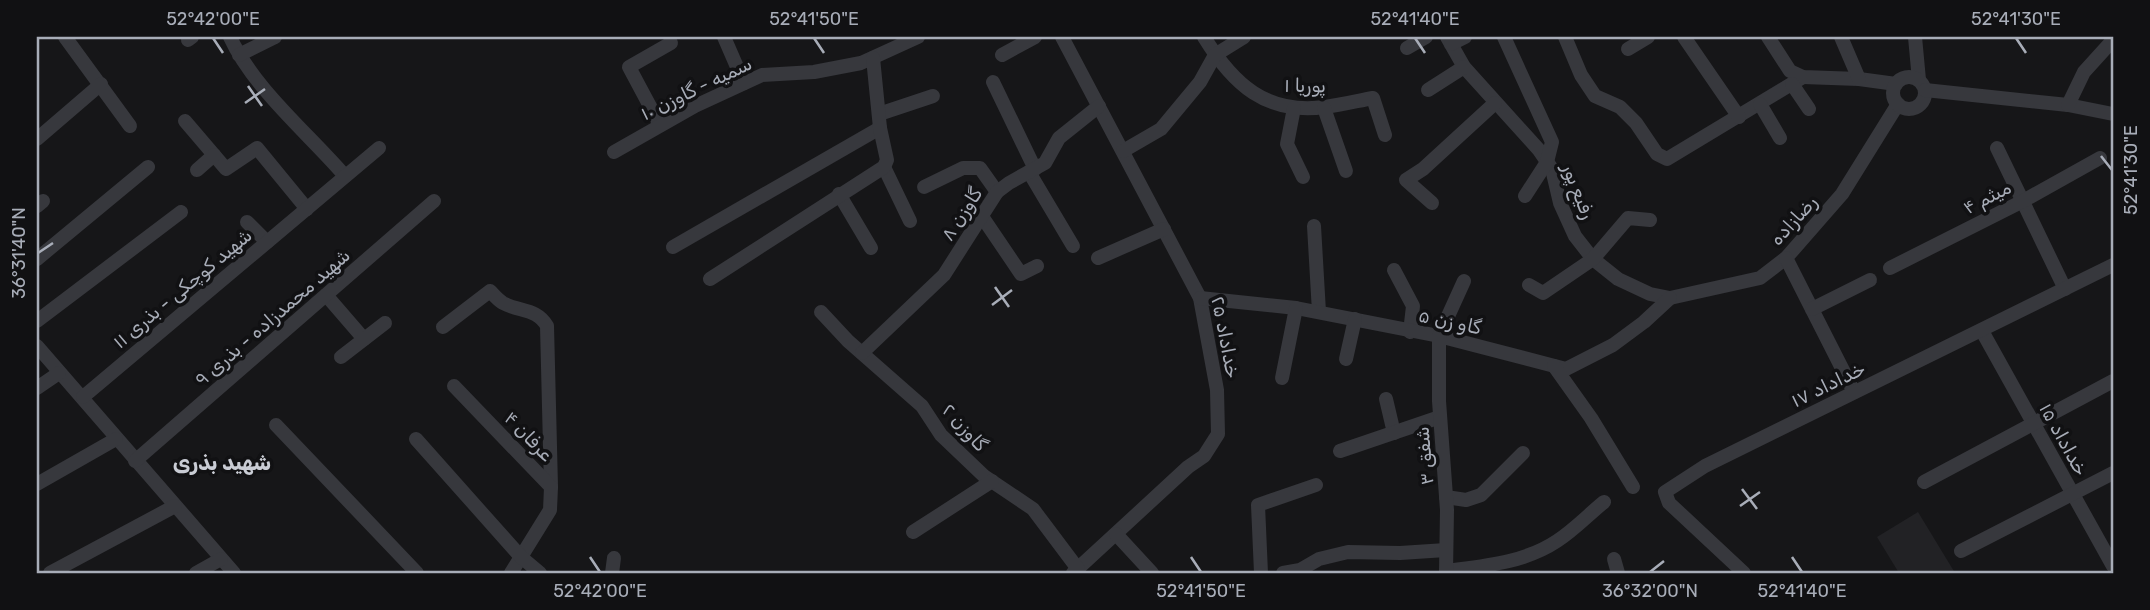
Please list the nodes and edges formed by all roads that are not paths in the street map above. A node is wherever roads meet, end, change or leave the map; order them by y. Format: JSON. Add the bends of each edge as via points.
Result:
{"nodes":[{"id":1,"x":65,"y":37,"type":"edge"},
{"id":2,"x":230,"y":37,"type":"edge"},
{"id":3,"x":275,"y":37,"type":"edge"},
{"id":4,"x":724,"y":37,"type":"edge"},
{"id":5,"x":918,"y":37,"type":"edge"},
{"id":6,"x":1035,"y":37,"type":"edge"},
{"id":7,"x":1062,"y":37,"type":"edge"},
{"id":8,"x":1203,"y":37,"type":"edge"},
{"id":9,"x":1244,"y":37,"type":"edge"},
{"id":10,"x":1426,"y":37,"type":"edge"},
{"id":11,"x":1465,"y":37,"type":"edge"},
{"id":12,"x":1504,"y":37,"type":"edge"},
{"id":13,"x":1565,"y":37,"type":"edge"},
{"id":14,"x":1648,"y":37,"type":"edge"},
{"id":15,"x":1684,"y":37,"type":"edge"},
{"id":16,"x":1769,"y":37,"type":"edge"},
{"id":17,"x":1841,"y":37,"type":"edge"},
{"id":18,"x":1915,"y":37,"type":"edge"},
{"id":19,"x":2113,"y":40,"type":"edge"},
{"id":20,"x":1449,"y":41,"type":"edge"},
{"id":21,"x":671,"y":43,"type":"dead end"},
{"id":22,"x":1407,"y":48,"type":"dead end"},
{"id":23,"x":1628,"y":49,"type":"dead end"},
{"id":24,"x":239,"y":55,"type":"junction"},
{"id":25,"x":1002,"y":55,"type":"dead end"},
{"id":26,"x":1215,"y":55,"type":"junction"},
{"id":27,"x":873,"y":58,"type":"junction"},
{"id":28,"x":1464,"y":67,"type":"junction"},
{"id":29,"x":1859,"y":79,"type":"junction"},
{"id":30,"x":1797,"y":81,"type":"junction"},
{"id":31,"x":993,"y":82,"type":"dead end"},
{"id":32,"x":744,"y":83,"type":"junction"},
{"id":33,"x":101,"y":84,"type":"junction"},
{"id":34,"x":1896,"y":84,"type":"junction"},
{"id":35,"x":1922,"y":85,"type":"junction"},
{"id":36,"x":1428,"y":90,"type":"dead end"},
{"id":37,"x":933,"y":96,"type":"dead end"},
{"id":38,"x":1495,"y":103,"type":"junction"},
{"id":39,"x":1760,"y":104,"type":"junction"},
{"id":40,"x":1898,"y":104,"type":"junction"},
{"id":41,"x":2068,"y":105,"type":"junction"},
{"id":42,"x":1098,"y":106,"type":"junction"},
{"id":43,"x":1294,"y":108,"type":"junction"},
{"id":44,"x":1324,"y":108,"type":"junction"},
{"id":45,"x":1809,"y":109,"type":"dead end"},
{"id":46,"x":2113,"y":114,"type":"edge"},
{"id":47,"x":1739,"y":117,"type":"junction"},
{"id":48,"x":185,"y":121,"type":"dead end"},
{"id":49,"x":880,"y":121,"type":"junction"},
{"id":50,"x":130,"y":125,"type":"dead end"},
{"id":51,"x":660,"y":125,"type":"junction"},
{"id":52,"x":1385,"y":135,"type":"dead end"},
{"id":53,"x":1780,"y":138,"type":"dead end"},
{"id":54,"x":37,"y":139,"type":"edge"},
{"id":55,"x":379,"y":148,"type":"dead end"},
{"id":56,"x":1997,"y":148,"type":"dead end"},
{"id":57,"x":1123,"y":151,"type":"junction"},
{"id":58,"x":614,"y":152,"type":"dead end"},
{"id":59,"x":214,"y":155,"type":"junction"},
{"id":60,"x":2100,"y":158,"type":"dead end"},
{"id":61,"x":1547,"y":162,"type":"junction"},
{"id":62,"x":148,"y":167,"type":"dead end"},
{"id":63,"x":884,"y":167,"type":"junction"},
{"id":64,"x":197,"y":170,"type":"dead end"},
{"id":65,"x":1032,"y":171,"type":"junction"},
{"id":66,"x":1346,"y":171,"type":"dead end"},
{"id":67,"x":345,"y":176,"type":"junction"},
{"id":68,"x":1303,"y":177,"type":"dead end"},
{"id":69,"x":924,"y":187,"type":"dead end"},
{"id":70,"x":997,"y":192,"type":"junction"},
{"id":71,"x":839,"y":194,"type":"junction"},
{"id":72,"x":1525,"y":196,"type":"dead end"},
{"id":73,"x":434,"y":201,"type":"dead end"},
{"id":74,"x":2023,"y":201,"type":"junction"},
{"id":75,"x":1432,"y":203,"type":"dead end"},
{"id":76,"x":307,"y":209,"type":"junction"},
{"id":77,"x":181,"y":212,"type":"dead end"},
{"id":78,"x":981,"y":215,"type":"junction"},
{"id":79,"x":1650,"y":220,"type":"dead end"},
{"id":80,"x":910,"y":221,"type":"dead end"},
{"id":81,"x":247,"y":222,"type":"dead end"},
{"id":82,"x":1314,"y":226,"type":"dead end"},
{"id":83,"x":1164,"y":229,"type":"junction"},
{"id":84,"x":267,"y":242,"type":"junction"},
{"id":85,"x":1073,"y":246,"type":"dead end"},
{"id":86,"x":673,"y":247,"type":"dead end"},
{"id":87,"x":871,"y":248,"type":"dead end"},
{"id":88,"x":1098,"y":258,"type":"dead end"},
{"id":89,"x":1786,"y":258,"type":"junction"},
{"id":90,"x":37,"y":259,"type":"edge"},
{"id":91,"x":1593,"y":259,"type":"junction"},
{"id":92,"x":2113,"y":265,"type":"edge"},
{"id":93,"x":1037,"y":266,"type":"dead end"},
{"id":94,"x":1890,"y":268,"type":"dead end"},
{"id":95,"x":1394,"y":270,"type":"dead end"},
{"id":96,"x":710,"y":279,"type":"dead end"},
{"id":97,"x":1870,"y":279,"type":"dead end"},
{"id":98,"x":1464,"y":281,"type":"dead end"},
{"id":99,"x":1529,"y":285,"type":"dead end"},
{"id":100,"x":2065,"y":289,"type":"junction"},
{"id":101,"x":326,"y":295,"type":"junction"},
{"id":102,"x":1200,"y":298,"type":"junction"},
{"id":103,"x":1670,"y":298,"type":"junction"},
{"id":104,"x":1296,"y":307,"type":"junction"},
{"id":105,"x":1812,"y":309,"type":"junction"},
{"id":106,"x":821,"y":312,"type":"dead end"},
{"id":107,"x":1319,"y":312,"type":"junction"},
{"id":108,"x":1355,"y":320,"type":"junction"},
{"id":109,"x":37,"y":321,"type":"edge"},
{"id":110,"x":385,"y":323,"type":"dead end"},
{"id":111,"x":443,"y":327,"type":"dead end"},
{"id":112,"x":1982,"y":331,"type":"junction"},
{"id":113,"x":1410,"y":332,"type":"junction"},
{"id":114,"x":1439,"y":337,"type":"junction"},
{"id":115,"x":364,"y":339,"type":"junction"},
{"id":116,"x":37,"y":346,"type":"edge"},
{"id":117,"x":862,"y":353,"type":"junction"},
{"id":118,"x":341,"y":357,"type":"dead end"},
{"id":119,"x":1346,"y":359,"type":"dead end"},
{"id":120,"x":1554,"y":366,"type":"junction"},
{"id":121,"x":59,"y":373,"type":"junction"},
{"id":122,"x":1282,"y":378,"type":"dead end"},
{"id":123,"x":2113,"y":381,"type":"edge"},
{"id":124,"x":454,"y":386,"type":"dead end"},
{"id":125,"x":37,"y":388,"type":"edge"},
{"id":126,"x":1854,"y":392,"type":"junction"},
{"id":127,"x":83,"y":397,"type":"junction"},
{"id":128,"x":1386,"y":399,"type":"dead end"},
{"id":129,"x":1440,"y":417,"type":"junction"},
{"id":130,"x":2034,"y":424,"type":"junction"},
{"id":131,"x":276,"y":425,"type":"dead end"},
{"id":132,"x":1394,"y":433,"type":"junction"},
{"id":133,"x":116,"y":439,"type":"junction"},
{"id":134,"x":416,"y":439,"type":"dead end"},
{"id":135,"x":1340,"y":451,"type":"dead end"},
{"id":136,"x":1522,"y":453,"type":"dead end"},
{"id":137,"x":135,"y":461,"type":"junction"},
{"id":138,"x":2113,"y":473,"type":"edge"},
{"id":139,"x":992,"y":481,"type":"junction"},
{"id":140,"x":1924,"y":482,"type":"dead end"},
{"id":141,"x":37,"y":484,"type":"edge"},
{"id":142,"x":1316,"y":485,"type":"dead end"},
{"id":143,"x":551,"y":486,"type":"junction"},
{"id":144,"x":1633,"y":487,"type":"dead end"},
{"id":145,"x":2073,"y":493,"type":"junction"},
{"id":146,"x":1446,"y":497,"type":"junction"},
{"id":147,"x":1604,"y":502,"type":"dead end"},
{"id":148,"x":175,"y":506,"type":"junction"},
{"id":149,"x":913,"y":532,"type":"dead end"},
{"id":150,"x":1116,"y":534,"type":"junction"},
{"id":151,"x":1446,"y":550,"type":"junction"},
{"id":152,"x":1961,"y":551,"type":"dead end"},
{"id":153,"x":521,"y":556,"type":"junction"},
{"id":154,"x":1328,"y":557,"type":"junction"},
{"id":155,"x":614,"y":558,"type":"dead end"},
{"id":156,"x":221,"y":559,"type":"junction"},
{"id":157,"x":1614,"y":559,"type":"dead end"},
{"id":158,"x":2113,"y":566,"type":"edge"},
{"id":159,"x":1075,"y":571,"type":"edge"},
{"id":160,"x":1446,"y":572,"type":"edge"},
{"id":161,"x":50,"y":573,"type":"edge"},
{"id":162,"x":196,"y":573,"type":"edge"},
{"id":163,"x":234,"y":573,"type":"edge"},
{"id":164,"x":417,"y":573,"type":"edge"},
{"id":165,"x":511,"y":573,"type":"edge"},
{"id":166,"x":540,"y":573,"type":"edge"},
{"id":167,"x":612,"y":573,"type":"edge"},
{"id":168,"x":1152,"y":573,"type":"edge"},
{"id":169,"x":1261,"y":573,"type":"edge"},
{"id":170,"x":1283,"y":573,"type":"edge"},
{"id":171,"x":1331,"y":573,"type":"edge"},
{"id":172,"x":1618,"y":573,"type":"edge"},
{"id":173,"x":1744,"y":573,"type":"edge"}],
"edges":[{"from":1,"to":33,"type":"street"},
{"from":2,"to":24,"type":"street"},
{"from":3,"to":24,"type":"street"},
{"from":4,"to":32,"type":"street"},
{"from":5,"to":27,"type":"street","name":"سمیه - گاوزن ۱۰"},
{"from":6,"to":25,"type":"street"},
{"from":7,"to":42,"type":"street","name":"خداداد ۲۵"},
{"from":8,"to":26,"type":"street","name":"پوریا ۱"},
{"from":9,"to":26,"type":"street"},
{"from":10,"to":22,"type":"street"},
{"from":11,"to":20,"type":"street"},
{"from":12,"to":61,"type":"street","via":[[1552,142]]},
{"from":13,"to":47,"type":"street","via":[[1595,96],[1620,107],[1657,154],[1667,159]]},
{"from":14,"to":23,"type":"street"},
{"from":15,"to":47,"type":"street"},
{"from":16,"to":30,"type":"street"},
{"from":17,"to":29,"type":"street"},
{"from":18,"to":35,"type":"street"},
{"from":19,"to":41,"type":"street","via":[[2084,72]]},
{"from":20,"to":28,"type":"street","name":"رفیع پور"},
{"from":21,"to":51,"type":"street","via":[[629,67]]},
{"from":24,"to":67,"type":"street"},
{"from":26,"to":43,"type":"street","name":"پوریا ۱","via":[[1241,86],[1269,103]]},
{"from":26,"to":57,"type":"street","via":[[1200,82],[1161,129]]},
{"from":27,"to":32,"type":"street","name":"سمیه - گاوزن ۱۰","via":[[814,72],[762,75]]},
{"from":27,"to":49,"type":"street"},
{"from":28,"to":36,"type":"street"},
{"from":28,"to":38,"type":"street","name":"رفیع پور"},
{"from":29,"to":30,"type":"street"},
{"from":29,"to":34,"type":"street"},
{"from":30,"to":39,"type":"street"},
{"from":30,"to":45,"type":"street"},
{"from":31,"to":65,"type":"street"},
{"from":32,"to":51,"type":"street","name":"سمیه - گاوزن ۱۰"},
{"from":33,"to":50,"type":"street"},
{"from":33,"to":54,"type":"street"},
{"from":34,"to":35,"type":"street","via":[[1907,77]]},
{"from":34,"to":40,"type":"street"},
{"from":35,"to":40,"type":"street","via":[[1925,97],[1917,107]]},
{"from":35,"to":41,"type":"street"},
{"from":37,"to":49,"type":"street"},
{"from":38,"to":61,"type":"street","name":"رفیع پور"},
{"from":38,"to":75,"type":"street","via":[[1406,180]]},
{"from":39,"to":47,"type":"street"},
{"from":39,"to":53,"type":"street"},
{"from":40,"to":89,"type":"street","name":"رضازاده","via":[[1842,194]]},
{"from":41,"to":46,"type":"street"},
{"from":42,"to":57,"type":"street","name":"خداداد ۲۵"},
{"from":42,"to":65,"type":"street","name":"گاوزن ۸","via":[[1059,138],[1045,163]]},
{"from":43,"to":44,"type":"street","name":"پوریا ۱"},
{"from":43,"to":68,"type":"street","via":[[1287,144]]},
{"from":44,"to":52,"type":"street","name":"پوریا ۱","via":[[1373,98]]},
{"from":44,"to":66,"type":"street"},
{"from":48,"to":59,"type":"street"},
{"from":49,"to":63,"type":"street","via":[[887,160]]},
{"from":49,"to":86,"type":"street"},
{"from":51,"to":58,"type":"street","name":"سمیه - گاوزن ۱۰"},
{"from":55,"to":67,"type":"street","name":"شهید کوچکی - بذری ۱۱"},
{"from":56,"to":74,"type":"street"},
{"from":57,"to":83,"type":"street","name":"خداداد ۲۵"},
{"from":59,"to":64,"type":"street"},
{"from":59,"to":76,"type":"street","via":[[226,169],[257,148]]},
{"from":60,"to":74,"type":"street","name":"میثم ۴"},
{"from":61,"to":72,"type":"street"},
{"from":61,"to":91,"type":"street","name":"رفیع پور","via":[[1575,236]]},
{"from":62,"to":90,"type":"street"},
{"from":63,"to":71,"type":"street"},
{"from":63,"to":80,"type":"street"},
{"from":65,"to":70,"type":"street","name":"گاوزن ۸"},
{"from":65,"to":85,"type":"street"},
{"from":67,"to":76,"type":"street","name":"شهید کوچکی - بذری ۱۱"},
{"from":69,"to":70,"type":"street","via":[[963,168],[980,168]]},
{"from":70,"to":78,"type":"street","name":"گاوزن ۸"},
{"from":71,"to":87,"type":"street"},
{"from":71,"to":96,"type":"street"},
{"from":73,"to":101,"type":"street","name":"شهید محمدزاده - بذری ۹"},
{"from":74,"to":94,"type":"street","name":"میثم ۴"},
{"from":74,"to":100,"type":"street"},
{"from":76,"to":84,"type":"street","name":"شهید کوچکی - بذری ۱۱"},
{"from":77,"to":109,"type":"street"},
{"from":78,"to":93,"type":"street","via":[[1021,274]]},
{"from":78,"to":117,"type":"street","name":"گاوزن ۸","via":[[944,275]]},
{"from":79,"to":91,"type":"street","via":[[1628,218]]},
{"from":81,"to":84,"type":"street"},
{"from":82,"to":107,"type":"street"},
{"from":83,"to":88,"type":"street"},
{"from":83,"to":102,"type":"street","name":"خداداد ۲۵"},
{"from":84,"to":127,"type":"street","name":"شهید کوچکی - بذری ۱۱"},
{"from":89,"to":103,"type":"street","name":"رضازاده","via":[[1760,278]]},
{"from":89,"to":105,"type":"street"},
{"from":91,"to":99,"type":"street","via":[[1543,293]]},
{"from":91,"to":103,"type":"street","name":"رفیع پور","via":[[1618,279]]},
{"from":92,"to":100,"type":"street","name":"خداداد ۱۷"},
{"from":95,"to":113,"type":"street","via":[[1413,306]]},
{"from":97,"to":105,"type":"street"},
{"from":98,"to":114,"type":"street"},
{"from":100,"to":112,"type":"street","name":"خداداد ۱۷"},
{"from":101,"to":115,"type":"street"},
{"from":101,"to":137,"type":"street","name":"شهید محمدزاده - بذری ۹"},
{"from":102,"to":104,"type":"street","name":"گاو زن ۵"},
{"from":102,"to":150,"type":"street","name":"خداداد ۲۵","via":[[1217,390],[1218,434],[1205,456]]},
{"from":103,"to":120,"type":"street","name":"گاو زن ۵","via":[[1613,345],[1566,369]]},
{"from":104,"to":107,"type":"street","name":"گاو زن ۵"},
{"from":104,"to":122,"type":"street"},
{"from":105,"to":126,"type":"street"},
{"from":106,"to":117,"type":"street","name":"گاوزن ۲"},
{"from":107,"to":108,"type":"street","name":"گاو زن ۵"},
{"from":108,"to":113,"type":"street","name":"گاو زن ۵"},
{"from":108,"to":119,"type":"street"},
{"from":110,"to":115,"type":"street"},
{"from":111,"to":143,"type":"street","via":[[490,291],[503,303],[543,319],[547,326]]},
{"from":112,"to":126,"type":"street","name":"خداداد ۱۷"},
{"from":112,"to":130,"type":"street","name":"خداداد ۱۵"},
{"from":113,"to":114,"type":"street","name":"گاو زن ۵"},
{"from":114,"to":120,"type":"street","name":"گاو زن ۵"},
{"from":114,"to":129,"type":"street","name":"شفق ۳"},
{"from":115,"to":118,"type":"street"},
{"from":116,"to":121,"type":"street"},
{"from":117,"to":139,"type":"street","name":"گاوزن ۲","via":[[922,407],[941,435]]},
{"from":120,"to":144,"type":"street"},
{"from":121,"to":125,"type":"street"},
{"from":121,"to":127,"type":"street"},
{"from":123,"to":130,"type":"street"},
{"from":124,"to":143,"type":"street","name":"عرفان ۴"},
{"from":126,"to":173,"type":"street","name":"خداداد ۱۷","via":[[1705,466],[1665,492],[1669,503]]},
{"from":127,"to":133,"type":"street"},
{"from":128,"to":132,"type":"street"},
{"from":129,"to":132,"type":"street"},
{"from":129,"to":146,"type":"street","name":"شفق ۳"},
{"from":130,"to":140,"type":"street"},
{"from":130,"to":145,"type":"street","name":"خداداد ۱۵"},
{"from":131,"to":164,"type":"street"},
{"from":132,"to":135,"type":"street"},
{"from":133,"to":137,"type":"street"},
{"from":133,"to":141,"type":"street"},
{"from":134,"to":153,"type":"street"},
{"from":136,"to":146,"type":"street","via":[[1480,495],[1466,500]]},
{"from":137,"to":148,"type":"street"},
{"from":138,"to":145,"type":"street"},
{"from":139,"to":149,"type":"street"},
{"from":139,"to":159,"type":"street","name":"گاوزن ۲","via":[[1033,509]]},
{"from":142,"to":169,"type":"street","via":[[1258,505]]},
{"from":143,"to":153,"type":"street","name":"عرفان ۴","via":[[550,510]]},
{"from":145,"to":152,"type":"street"},
{"from":145,"to":158,"type":"street","name":"خداداد ۱۵"},
{"from":146,"to":151,"type":"street","name":"شفق ۳"},
{"from":147,"to":160,"type":"street","via":[[1535,553]]},
{"from":148,"to":156,"type":"street"},
{"from":148,"to":161,"type":"street"},
{"from":150,"to":159,"type":"street","name":"خداداد ۲۵"},
{"from":150,"to":168,"type":"street"},
{"from":151,"to":154,"type":"street","via":[[1348,552]]},
{"from":151,"to":160,"type":"street","name":"شفق ۳"},
{"from":153,"to":165,"type":"street","name":"عرفان ۴"},
{"from":153,"to":166,"type":"street"},
{"from":154,"to":170,"type":"street"},
{"from":154,"to":171,"type":"street"},
{"from":155,"to":167,"type":"street"},
{"from":156,"to":162,"type":"street"},
{"from":156,"to":163,"type":"street"},
{"from":157,"to":172,"type":"street"}]}
